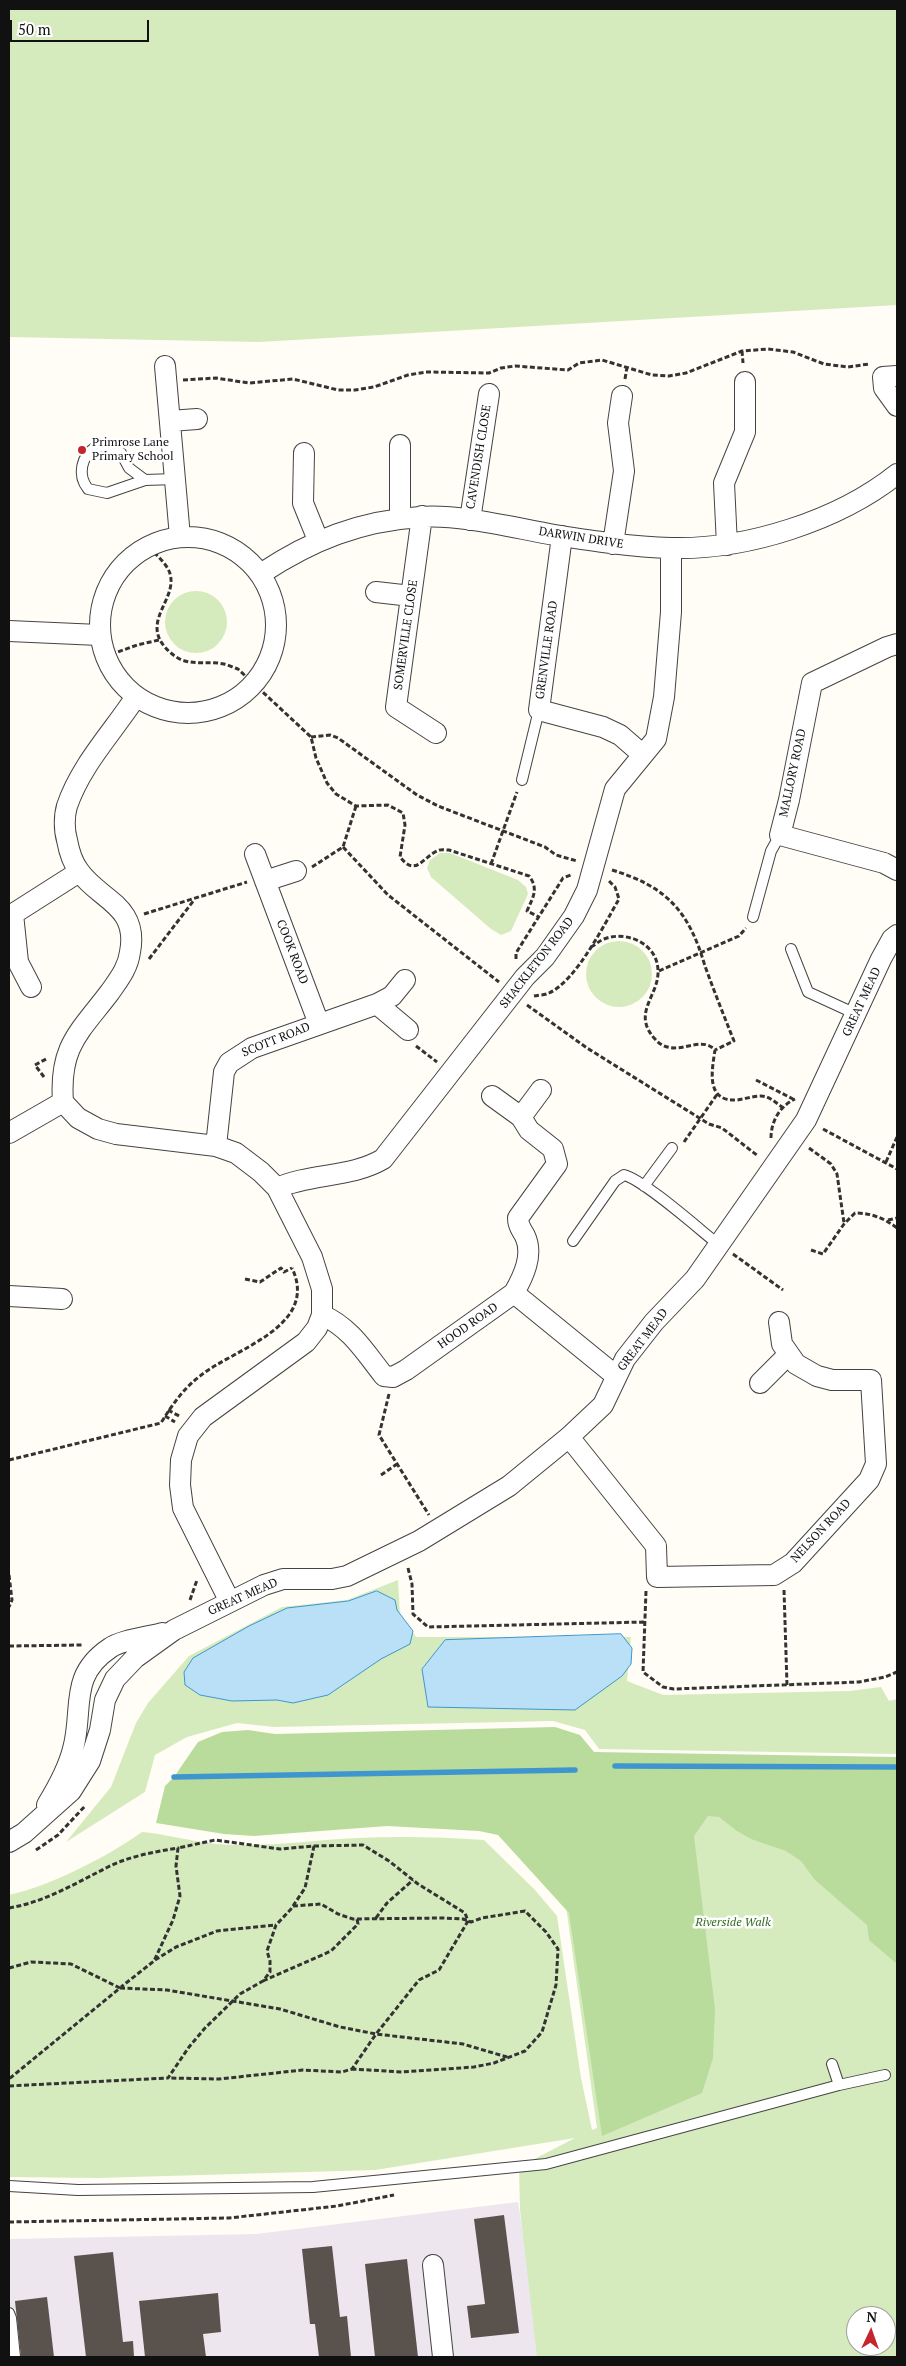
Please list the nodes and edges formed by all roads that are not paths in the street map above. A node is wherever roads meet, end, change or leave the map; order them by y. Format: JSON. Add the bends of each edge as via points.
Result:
{"nodes":[{"id":1,"x":165,"y":374,"type":"road end"},
{"id":2,"x":897,"y":376,"type":"edge"},
{"id":3,"x":745,"y":382,"type":"dead end"},
{"id":4,"x":488,"y":394,"type":"dead end"},
{"id":5,"x":622,"y":396,"type":"dead end"},
{"id":6,"x":897,"y":406,"type":"edge"},
{"id":7,"x":196,"y":419,"type":"dead end"},
{"id":8,"x":170,"y":421,"type":"junction"},
{"id":9,"x":400,"y":445,"type":"dead end"},
{"id":10,"x":304,"y":454,"type":"dead end"},
{"id":11,"x":897,"y":474,"type":"edge"},
{"id":12,"x":175,"y":479,"type":"junction"},
{"id":13,"x":146,"y":480,"type":"junction"},
{"id":14,"x":422,"y":516,"type":"junction"},
{"id":15,"x":400,"y":519,"type":"junction"},
{"id":16,"x":470,"y":520,"type":"junction"},
{"id":17,"x":562,"y":536,"type":"junction"},
{"id":18,"x":180,"y":537,"type":"junction"},
{"id":19,"x":318,"y":540,"type":"junction"},
{"id":20,"x":613,"y":544,"type":"junction"},
{"id":21,"x":727,"y":545,"type":"junction"},
{"id":22,"x":671,"y":548,"type":"junction"},
{"id":23,"x":262,"y":573,"type":"junction"},
{"id":24,"x":376,"y":592,"type":"dead end"},
{"id":25,"x":411,"y":596,"type":"junction"},
{"id":26,"x":9,"y":632,"type":"edge"},
{"id":27,"x":99,"y":635,"type":"junction"},
{"id":28,"x":897,"y":644,"type":"edge"},
{"id":29,"x":135,"y":698,"type":"junction"},
{"id":30,"x":539,"y":710,"type":"junction"},
{"id":31,"x":436,"y":733,"type":"dead end"},
{"id":32,"x":642,"y":754,"type":"junction"},
{"id":33,"x":522,"y":780,"type":"road end"},
{"id":34,"x":780,"y":835,"type":"junction"},
{"id":35,"x":255,"y":854,"type":"dead end"},
{"id":36,"x":897,"y":870,"type":"edge"},
{"id":37,"x":296,"y":871,"type":"road end"},
{"id":38,"x":79,"y":872,"type":"junction"},
{"id":39,"x":265,"y":881,"type":"junction"},
{"id":40,"x":11,"y":915,"type":"edge"},
{"id":41,"x":753,"y":917,"type":"road end"},
{"id":42,"x":897,"y":935,"type":"edge"},
{"id":43,"x":791,"y":949,"type":"dead end"},
{"id":44,"x":406,"y":980,"type":"dead end"},
{"id":45,"x":31,"y":987,"type":"dead end"},
{"id":46,"x":378,"y":1004,"type":"junction"},
{"id":47,"x":856,"y":1014,"type":"junction"},
{"id":48,"x":319,"y":1024,"type":"junction"},
{"id":49,"x":408,"y":1030,"type":"road end"},
{"id":50,"x":541,"y":1090,"type":"dead end"},
{"id":51,"x":492,"y":1096,"type":"dead end"},
{"id":52,"x":63,"y":1102,"type":"junction"},
{"id":53,"x":521,"y":1117,"type":"junction"},
{"id":54,"x":9,"y":1133,"type":"edge"},
{"id":55,"x":216,"y":1146,"type":"junction"},
{"id":56,"x":672,"y":1148,"type":"road end"},
{"id":57,"x":644,"y":1186,"type":"junction"},
{"id":58,"x":277,"y":1188,"type":"junction"},
{"id":59,"x":572,"y":1241,"type":"dead end"},
{"id":60,"x":719,"y":1245,"type":"junction"},
{"id":61,"x":514,"y":1293,"type":"junction"},
{"id":62,"x":9,"y":1296,"type":"edge"},
{"id":63,"x":62,"y":1299,"type":"dead end"},
{"id":64,"x":322,"y":1315,"type":"junction"},
{"id":65,"x":779,"y":1322,"type":"dead end"},
{"id":66,"x":788,"y":1355,"type":"junction"},
{"id":67,"x":616,"y":1376,"type":"junction"},
{"id":68,"x":760,"y":1383,"type":"dead end"},
{"id":69,"x":569,"y":1438,"type":"junction"},
{"id":70,"x":230,"y":1602,"type":"junction"},
{"id":71,"x":174,"y":1630,"type":"junction"},
{"id":72,"x":38,"y":1821,"type":"junction"},
{"id":73,"x":9,"y":1842,"type":"edge"},
{"id":74,"x":832,"y":2064,"type":"dead end"},
{"id":75,"x":885,"y":2075,"type":"dead end"},
{"id":76,"x":839,"y":2085,"type":"junction"},
{"id":77,"x":9,"y":2186,"type":"edge"},
{"id":78,"x":433,"y":2265,"type":"dead end"},
{"id":79,"x":9,"y":2313,"type":"edge"},
{"id":80,"x":15,"y":2357,"type":"edge"},
{"id":81,"x":443,"y":2357,"type":"edge"}],
"edges":[{"from":1,"to":8,"type":"street"},
{"from":2,"to":6,"type":"street","via":[[883,377],[884,388]]},
{"from":3,"to":21,"type":"street","via":[[745,432],[724,483]]},
{"from":4,"to":16,"type":"street","name":"CAVENDISH CLOSE"},
{"from":5,"to":20,"type":"street","via":[[618,423],[624,471]]},
{"from":7,"to":8,"type":"street"},
{"from":8,"to":12,"type":"street"},
{"from":9,"to":15,"type":"street"},
{"from":10,"to":19,"type":"street","via":[[303,503]]},
{"from":11,"to":21,"type":"street","name":"DARWIN DRIVE","via":[[846,507],[792,528]]},
{"from":12,"to":13,"type":"lane"},
{"from":12,"to":18,"type":"street"},
{"from":13,"to":13,"type":"lane","via":[[116,492],[92,491],[82,479],[83,462],[88,452],[108,446],[121,454],[129,468]]},
{"from":14,"to":15,"type":"street","name":"DARWIN DRIVE"},
{"from":14,"to":16,"type":"street","name":"DARWIN DRIVE"},
{"from":14,"to":25,"type":"street","name":"SOMERVILLE CLOSE"},
{"from":15,"to":19,"type":"street","name":"DARWIN DRIVE","via":[[366,523]]},
{"from":16,"to":17,"type":"street","name":"DARWIN DRIVE"},
{"from":17,"to":20,"type":"street","name":"DARWIN DRIVE"},
{"from":17,"to":30,"type":"street","name":"GRENVILLE ROAD"},
{"from":18,"to":23,"type":"street","via":[[222,544],[246,556]]},
{"from":18,"to":27,"type":"street","via":[[149,547],[119,572],[107,590],[100,612]]},
{"from":19,"to":23,"type":"street","name":"DARWIN DRIVE"},
{"from":20,"to":22,"type":"street","name":"DARWIN DRIVE"},
{"from":21,"to":22,"type":"street","name":"DARWIN DRIVE"},
{"from":22,"to":32,"type":"street","name":"SHACKLETON ROAD","via":[[671,612],[664,697],[656,739]]},
{"from":23,"to":29,"type":"street","via":[[273,597],[278,624],[266,670],[254,684],[224,704],[196,711],[165,709]]},
{"from":24,"to":25,"type":"street"},
{"from":25,"to":31,"type":"street","name":"SOMERVILLE CLOSE","via":[[396,707]]},
{"from":26,"to":27,"type":"street"},
{"from":27,"to":29,"type":"street","via":[[104,657],[119,684]]},
{"from":28,"to":34,"type":"street","name":"MALLORY ROAD","via":[[812,683]]},
{"from":29,"to":38,"type":"street","via":[[91,760],[66,808],[65,832],[70,856]]},
{"from":30,"to":32,"type":"street","name":"GRENVILLE ROAD","via":[[603,726],[620,735]]},
{"from":30,"to":33,"type":"lane"},
{"from":32,"to":58,"type":"street","name":"SHACKLETON ROAD","via":[[615,789],[587,890],[574,916],[545,957],[525,977],[383,1159],[359,1170],[296,1180]]},
{"from":34,"to":36,"type":"street","name":"MALLORY ROAD","via":[[884,863]]},
{"from":34,"to":41,"type":"lane","via":[[771,851]]},
{"from":35,"to":39,"type":"street","name":"COOK ROAD"},
{"from":37,"to":39,"type":"street"},
{"from":38,"to":40,"type":"street"},
{"from":38,"to":52,"type":"street","via":[[118,906],[127,919],[131,939],[124,972],[70,1045],[62,1072]]},
{"from":39,"to":48,"type":"street","name":"COOK ROAD"},
{"from":40,"to":45,"type":"street","via":[[18,962]]},
{"from":42,"to":47,"type":"street","name":"GREAT MEAD","via":[[881,959]]},
{"from":43,"to":47,"type":"lane","via":[[808,992]]},
{"from":44,"to":46,"type":"street","name":"SCOTT ROAD","via":[[392,996]]},
{"from":46,"to":48,"type":"street","name":"SCOTT ROAD"},
{"from":46,"to":49,"type":"street"},
{"from":47,"to":60,"type":"street","name":"GREAT MEAD","via":[[806,1120]]},
{"from":48,"to":55,"type":"street","name":"SCOTT ROAD","via":[[252,1048],[229,1063],[224,1072]]},
{"from":50,"to":53,"type":"street"},
{"from":51,"to":53,"type":"street"},
{"from":52,"to":54,"type":"street"},
{"from":52,"to":55,"type":"street","via":[[78,1118],[98,1129]]},
{"from":53,"to":61,"type":"street","via":[[530,1130],[553,1149],[557,1164],[518,1218],[528,1255],[524,1275]]},
{"from":55,"to":58,"type":"street","via":[[236,1153]]},
{"from":56,"to":57,"type":"lane"},
{"from":57,"to":59,"type":"lane","via":[[630,1176],[619,1177]]},
{"from":57,"to":60,"type":"lane"},
{"from":58,"to":64,"type":"street","via":[[312,1257],[322,1289]]},
{"from":60,"to":67,"type":"street","name":"GREAT MEAD","via":[[695,1279],[654,1322]]},
{"from":61,"to":64,"type":"street","name":"HOOD ROAD","via":[[392,1377],[384,1376],[349,1331]]},
{"from":61,"to":67,"type":"street"},
{"from":62,"to":63,"type":"street"},
{"from":64,"to":70,"type":"street","via":[[306,1342],[204,1416],[188,1436],[181,1460],[183,1508]]},
{"from":65,"to":66,"type":"street","via":[[782,1344]]},
{"from":66,"to":68,"type":"street"},
{"from":66,"to":69,"type":"street","name":"NELSON ROAD","via":[[810,1372],[832,1380],[871,1380],[876,1464],[869,1480],[793,1563],[774,1575],[656,1577],[656,1546]]},
{"from":67,"to":69,"type":"street","name":"GREAT MEAD","via":[[603,1405]]},
{"from":69,"to":70,"type":"street","name":"GREAT MEAD","via":[[508,1486],[439,1530],[388,1557],[346,1576],[283,1579]]},
{"from":70,"to":71,"type":"street","name":"GREAT MEAD"},
{"from":71,"to":72,"type":"street","name":"GREAT MEAD","via":[[135,1658],[115,1679],[105,1700],[90,1761],[72,1791]]},
{"from":71,"to":72,"type":"street","name":"GREAT MEAD","via":[[112,1647],[91,1664],[79,1691],[74,1748],[62,1779]]},
{"from":72,"to":73,"type":"street","name":"GREAT MEAD"},
{"from":74,"to":76,"type":"lane"},
{"from":75,"to":76,"type":"lane"},
{"from":76,"to":77,"type":"lane","via":[[546,2164],[313,2187],[78,2190]]},
{"from":78,"to":81,"type":"street"},
{"from":79,"to":80,"type":"lane"}]}
